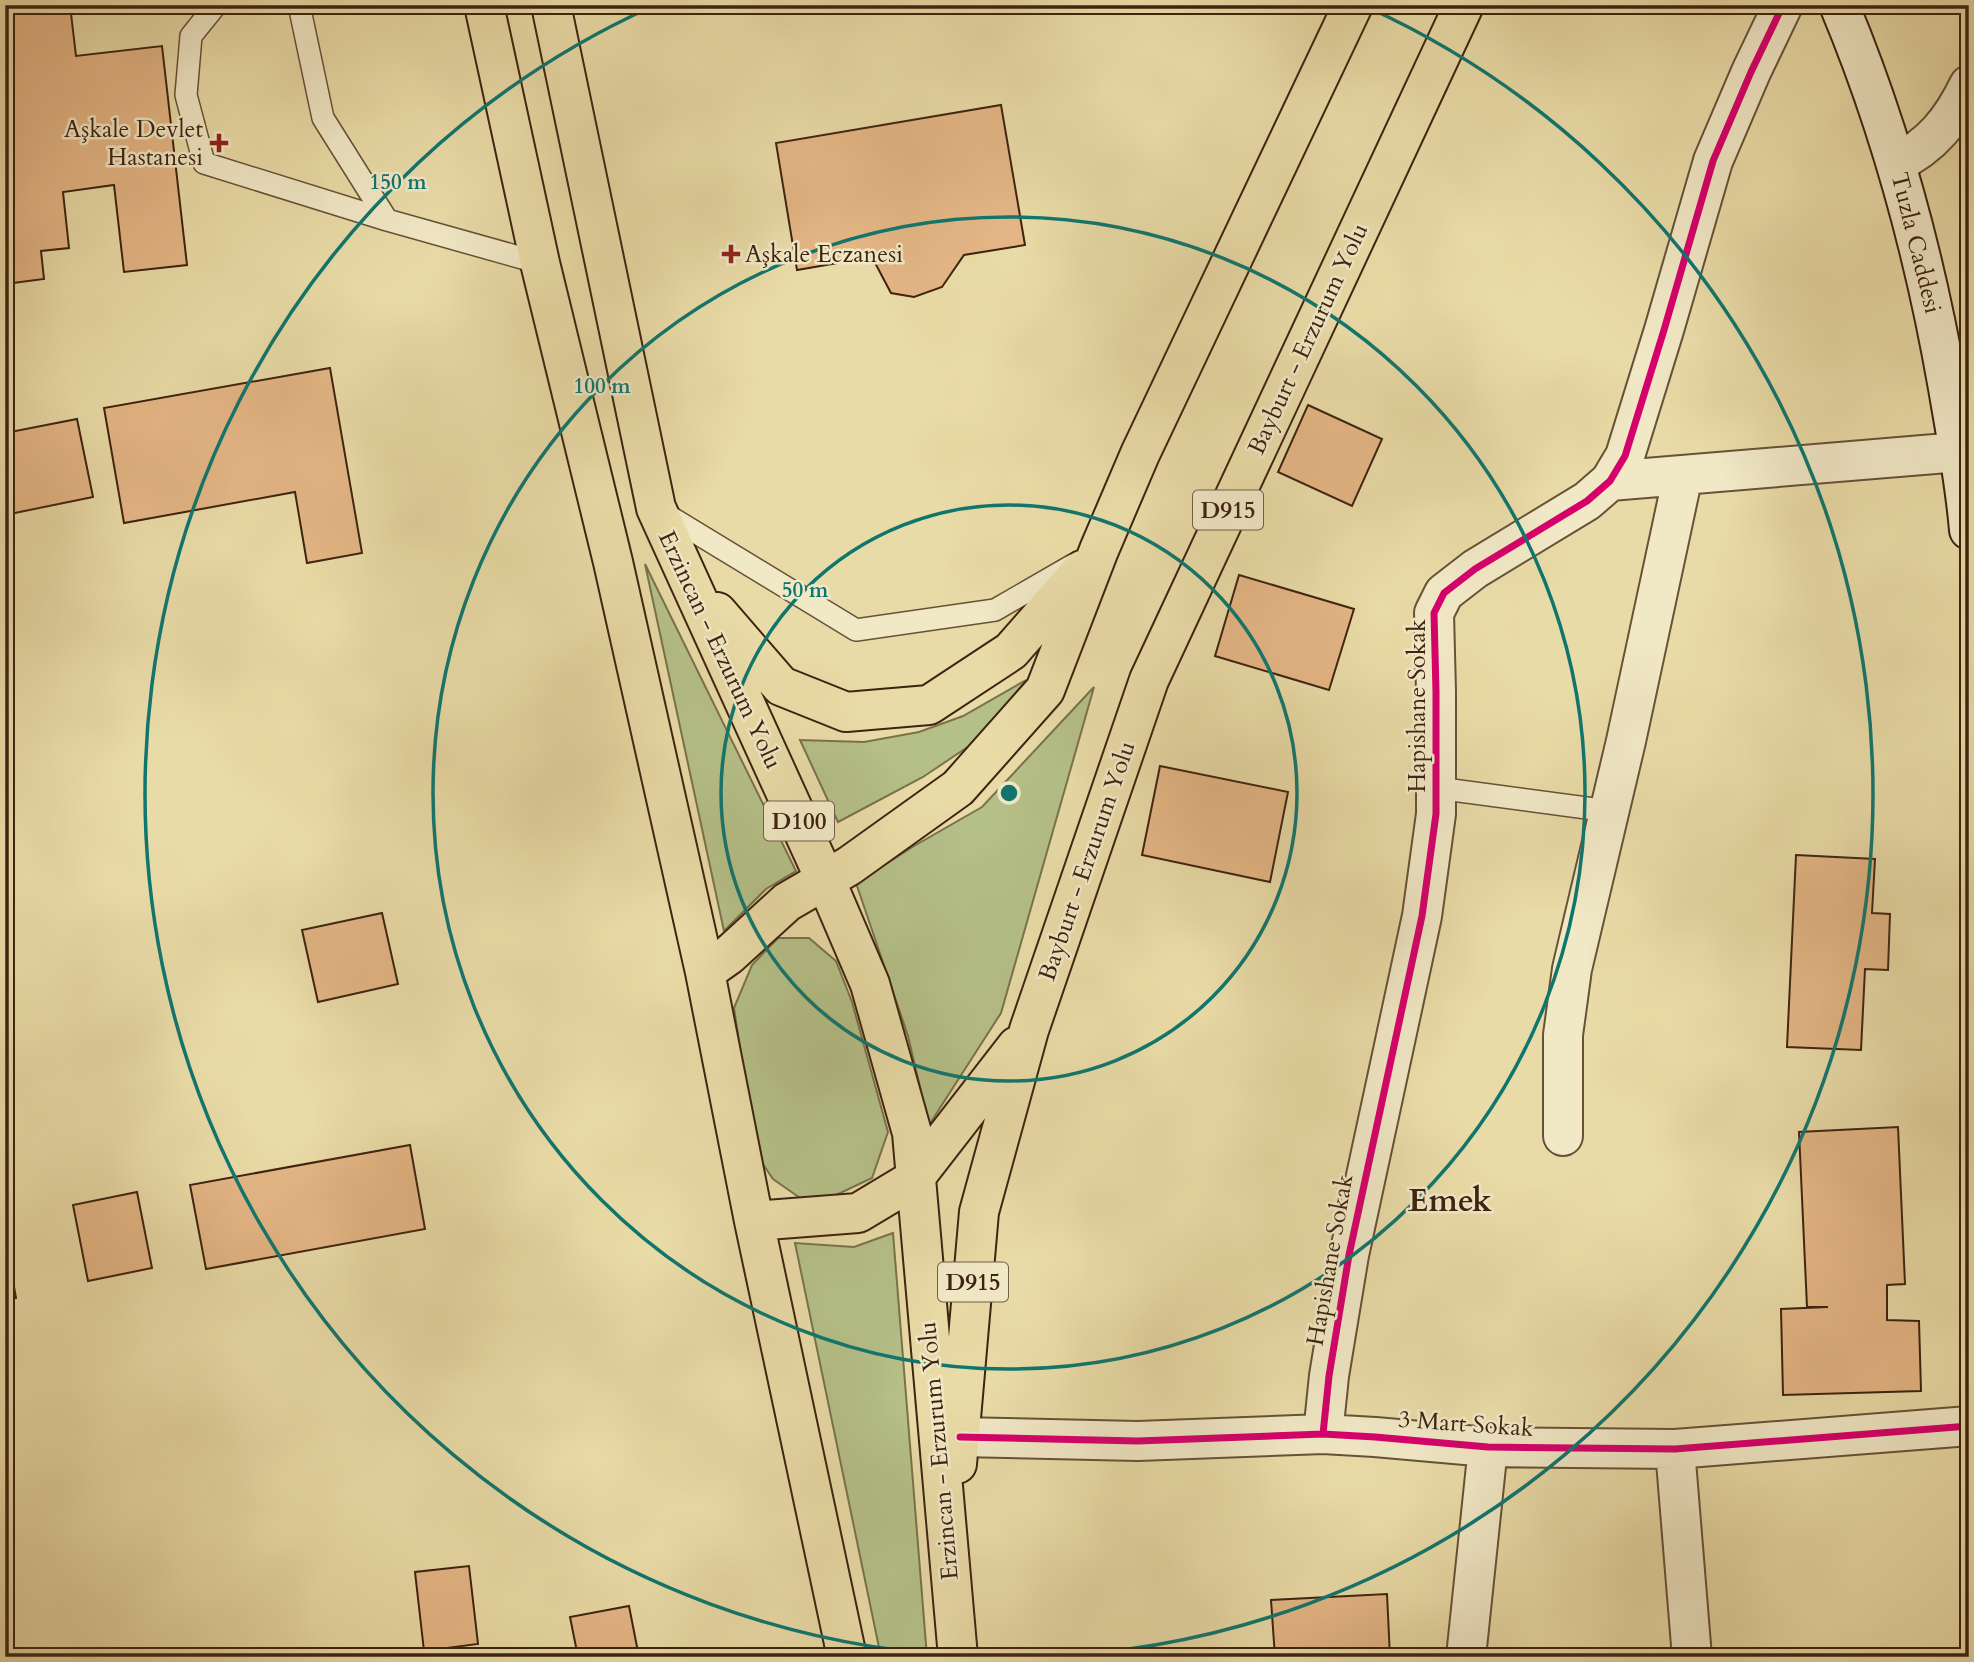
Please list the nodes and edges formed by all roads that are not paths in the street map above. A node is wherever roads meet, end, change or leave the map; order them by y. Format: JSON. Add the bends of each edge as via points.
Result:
{"nodes":[{"id":1,"x":216,"y":5,"type":"edge"},
{"id":2,"x":299,"y":5,"type":"edge"},
{"id":3,"x":484,"y":5,"type":"edge"},
{"id":4,"x":551,"y":5,"type":"edge"},
{"id":5,"x":1353,"y":5,"type":"edge"},
{"id":6,"x":1464,"y":5,"type":"edge"},
{"id":7,"x":1783,"y":5,"type":"edge"},
{"id":8,"x":1839,"y":5,"type":"edge"},
{"id":9,"x":1969,"y":85,"type":"edge"},
{"id":10,"x":1896,"y":163,"type":"junction"},
{"id":11,"x":387,"y":220,"type":"junction"},
{"id":12,"x":540,"y":263,"type":"junction"},
{"id":13,"x":1959,"y":452,"type":"junction"},
{"id":14,"x":1683,"y":475,"type":"junction"},
{"id":15,"x":1609,"y":481,"type":"junction"},
{"id":16,"x":656,"y":508,"type":"junction"},
{"id":17,"x":1969,"y":530,"type":"edge"},
{"id":18,"x":1099,"y":550,"type":"junction"},
{"id":19,"x":1437,"y":788,"type":"junction"},
{"id":20,"x":1609,"y":811,"type":"junction"},
{"id":21,"x":825,"y":879,"type":"junction"},
{"id":22,"x":705,"y":972,"type":"junction"},
{"id":23,"x":1029,"y":1030,"type":"junction"},
{"id":24,"x":1563,"y":1136,"type":"dead end"},
{"id":25,"x":915,"y":1178,"type":"junction"},
{"id":26,"x":754,"y":1221,"type":"junction"},
{"id":27,"x":1969,"y":1426,"type":"edge"},
{"id":28,"x":1323,"y":1434,"type":"junction"},
{"id":29,"x":960,"y":1437,"type":"junction"},
{"id":30,"x":1488,"y":1447,"type":"junction"},
{"id":31,"x":1675,"y":1449,"type":"junction"},
{"id":32,"x":946,"y":1539,"type":"junction"},
{"id":33,"x":846,"y":1657,"type":"edge"},
{"id":34,"x":958,"y":1657,"type":"edge"},
{"id":35,"x":1466,"y":1657,"type":"edge"},
{"id":36,"x":1692,"y":1657,"type":"edge"}],
"edges":[{"from":1,"to":11,"type":"lane","via":[[191,36],[186,95],[204,163]]},
{"from":2,"to":11,"type":"lane","via":[[323,118]]},
{"from":3,"to":12,"type":"highway"},
{"from":4,"to":16,"type":"highway","name":"Erzincan - Erzurum Yolu","number":"D100"},
{"from":5,"to":18,"type":"highway"},
{"from":6,"to":23,"type":"highway","name":"Bayburt - Erzurum Yolu","number":"D915","via":[[1149,680]]},
{"from":7,"to":15,"type":"street","name":"Hapishane Sokak","via":[[1713,161],[1625,456]]},
{"from":8,"to":10,"type":"street","name":"Tuzla Caddesi"},
{"from":9,"to":10,"type":"street","via":[[1940,132]]},
{"from":10,"to":13,"type":"street","name":"Tuzla Caddesi","via":[[1919,243]]},
{"from":11,"to":12,"type":"lane"},
{"from":12,"to":22,"type":"highway"},
{"from":13,"to":14,"type":"street"},
{"from":13,"to":17,"type":"street","name":"Tuzla Caddesi"},
{"from":14,"to":15,"type":"street"},
{"from":14,"to":20,"type":"street"},
{"from":15,"to":19,"type":"street","name":"Hapishane Sokak","via":[[1587,501],[1444,593],[1434,613]]},
{"from":16,"to":18,"type":"lane","via":[[856,631],[995,610]]},
{"from":16,"to":18,"type":"highway","via":[[719,615],[781,686],[846,712],[929,705],[1011,651]]},
{"from":16,"to":21,"type":"highway","name":"Erzincan - Erzurum Yolu","number":"D100"},
{"from":18,"to":21,"type":"highway","via":[[1045,690],[958,788]]},
{"from":19,"to":20,"type":"lane"},
{"from":19,"to":28,"type":"street","name":"Hapishane Sokak","via":[[1422,916],[1349,1255]]},
{"from":20,"to":24,"type":"street","via":[[1570,982],[1563,1035]]},
{"from":21,"to":22,"type":"highway","via":[[787,902]]},
{"from":21,"to":25,"type":"highway","name":"Erzincan - Erzurum Yolu","number":"D100","via":[[870,984],[912,1133]]},
{"from":22,"to":26,"type":"highway"},
{"from":23,"to":25,"type":"highway","name":"Bayburt - Erzurum Yolu"},
{"from":23,"to":29,"type":"highway","name":"Bayburt - Erzurum Yolu","number":"D915","via":[[979,1213]]},
{"from":25,"to":26,"type":"highway","name":"Bayburt - Erzurum Yolu","via":[[858,1213]]},
{"from":25,"to":32,"type":"highway","name":"Erzincan - Erzurum Yolu","number":"D100"},
{"from":26,"to":33,"type":"highway"},
{"from":27,"to":31,"type":"street","name":"3 Mart Sokak"},
{"from":28,"to":29,"type":"street","name":"3 Mart Sokak","via":[[1138,1441]]},
{"from":28,"to":30,"type":"street","name":"3 Mart Sokak"},
{"from":29,"to":32,"type":"highway","name":"Bayburt - Erzurum Yolu","number":"D915"},
{"from":30,"to":31,"type":"street","name":"3 Mart Sokak"},
{"from":30,"to":35,"type":"street"},
{"from":31,"to":36,"type":"street"},
{"from":32,"to":34,"type":"highway","name":"Erzincan - Erzurum Yolu","number":"D100"}]}
